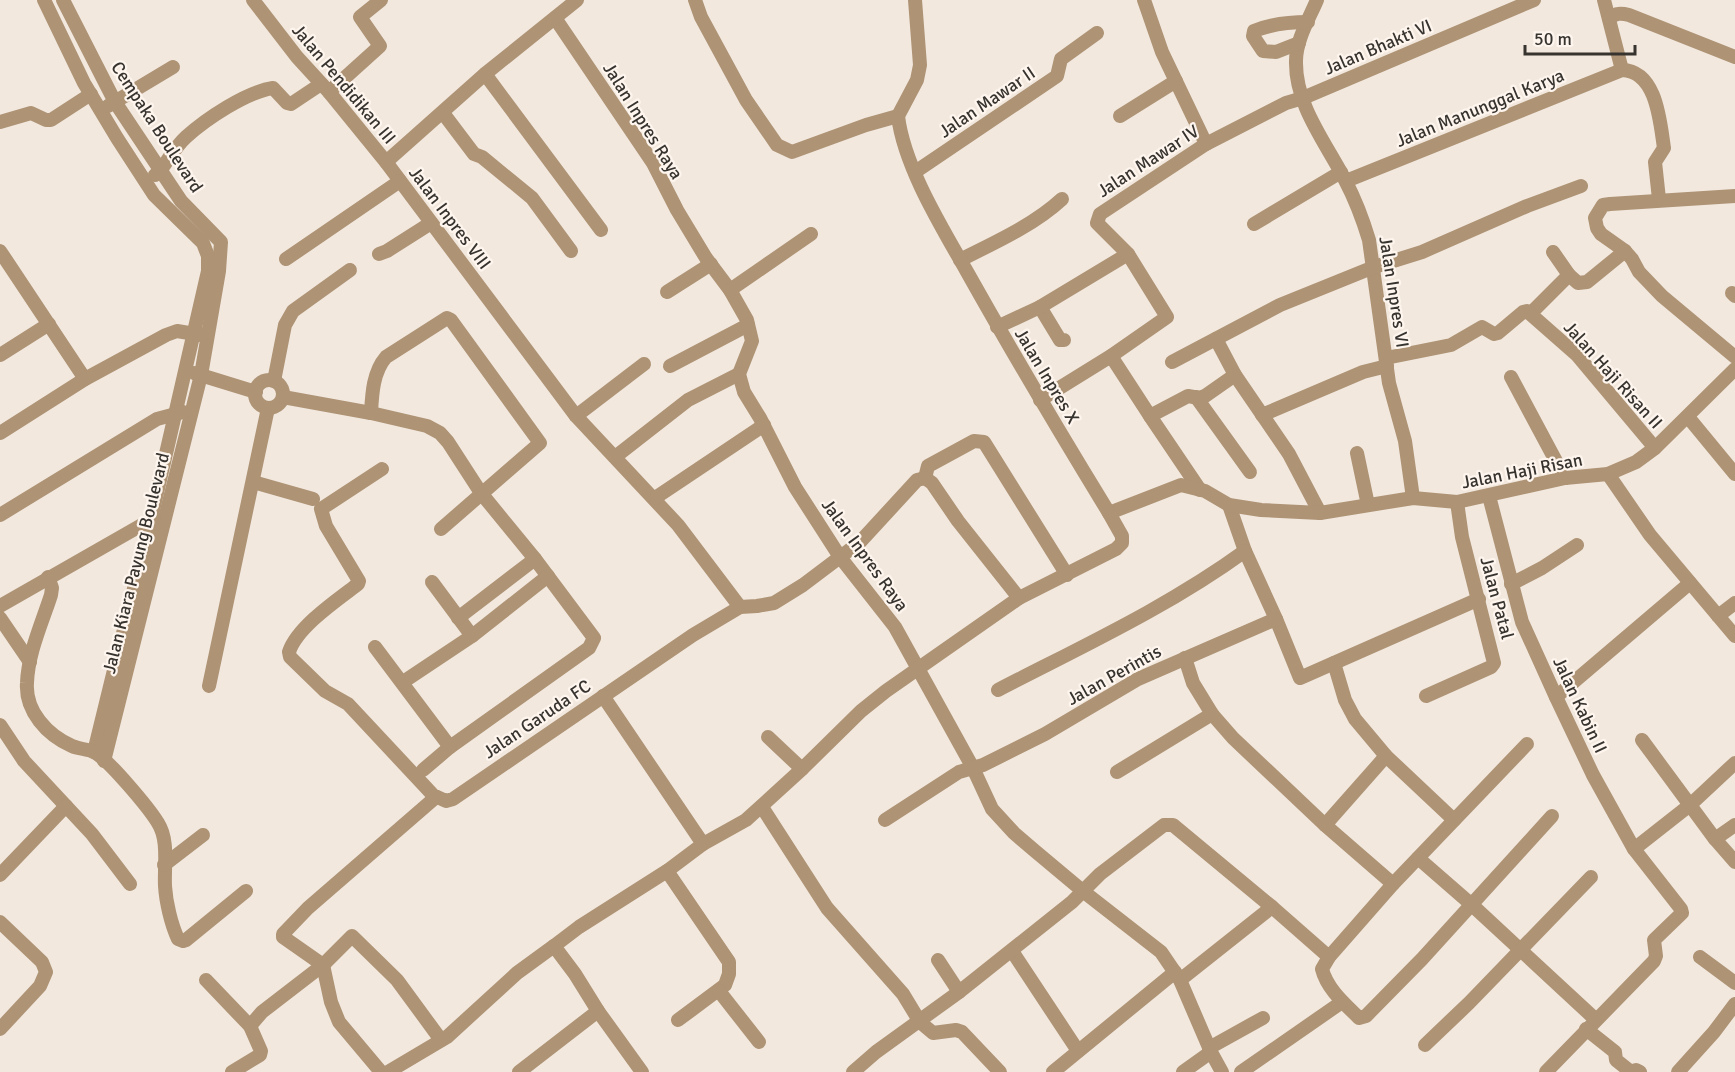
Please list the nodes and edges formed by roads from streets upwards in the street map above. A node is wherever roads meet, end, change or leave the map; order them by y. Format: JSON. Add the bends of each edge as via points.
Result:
{"nodes":[{"id":1,"x":44,"y":0,"type":"edge"},
{"id":2,"x":63,"y":0,"type":"edge"},
{"id":3,"x":253,"y":0,"type":"edge"},
{"id":4,"x":381,"y":0,"type":"edge"},
{"id":5,"x":577,"y":0,"type":"edge"},
{"id":6,"x":695,"y":0,"type":"edge"},
{"id":7,"x":915,"y":0,"type":"edge"},
{"id":8,"x":1144,"y":0,"type":"edge"},
{"id":9,"x":1317,"y":0,"type":"edge"},
{"id":10,"x":1534,"y":0,"type":"edge"},
{"id":11,"x":1604,"y":0,"type":"edge"},
{"id":12,"x":555,"y":18,"type":"junction"},
{"id":13,"x":1609,"y":18,"type":"junction"},
{"id":14,"x":1308,"y":22,"type":"junction"},
{"id":15,"x":1097,"y":33,"type":"dead end"},
{"id":16,"x":1299,"y":43,"type":"junction"},
{"id":17,"x":1735,"y":57,"type":"edge"},
{"id":18,"x":173,"y":67,"type":"dead end"},
{"id":19,"x":1622,"y":70,"type":"junction"},
{"id":20,"x":486,"y":74,"type":"junction"},
{"id":21,"x":1176,"y":81,"type":"junction"},
{"id":22,"x":325,"y":88,"type":"junction"},
{"id":23,"x":91,"y":94,"type":"junction"},
{"id":24,"x":1303,"y":98,"type":"junction"},
{"id":25,"x":115,"y":102,"type":"junction"},
{"id":26,"x":100,"y":110,"type":"junction"},
{"id":27,"x":443,"y":113,"type":"junction"},
{"id":28,"x":898,"y":116,"type":"junction"},
{"id":29,"x":1120,"y":116,"type":"dead end"},
{"id":30,"x":0,"y":122,"type":"edge"},
{"id":31,"x":1206,"y":144,"type":"junction"},
{"id":32,"x":386,"y":162,"type":"junction"},
{"id":33,"x":160,"y":171,"type":"junction"},
{"id":34,"x":915,"y":172,"type":"junction"},
{"id":35,"x":1343,"y":177,"type":"junction"},
{"id":36,"x":146,"y":181,"type":"junction"},
{"id":37,"x":400,"y":181,"type":"junction"},
{"id":38,"x":1581,"y":186,"type":"dead end"},
{"id":39,"x":1735,"y":196,"type":"edge"},
{"id":40,"x":1062,"y":199,"type":"dead end"},
{"id":41,"x":1659,"y":199,"type":"junction"},
{"id":42,"x":431,"y":223,"type":"junction"},
{"id":43,"x":1254,"y":224,"type":"dead end"},
{"id":44,"x":601,"y":230,"type":"dead end"},
{"id":45,"x":811,"y":234,"type":"dead end"},
{"id":46,"x":0,"y":250,"type":"edge"},
{"id":47,"x":571,"y":251,"type":"dead end"},
{"id":48,"x":1625,"y":251,"type":"junction"},
{"id":49,"x":1553,"y":252,"type":"dead end"},
{"id":50,"x":379,"y":254,"type":"dead end"},
{"id":51,"x":1128,"y":254,"type":"junction"},
{"id":52,"x":286,"y":259,"type":"dead end"},
{"id":53,"x":960,"y":260,"type":"junction"},
{"id":54,"x":711,"y":264,"type":"junction"},
{"id":55,"x":1374,"y":267,"type":"junction"},
{"id":56,"x":350,"y":270,"type":"dead end"},
{"id":57,"x":13,"y":271,"type":"junction"},
{"id":58,"x":1569,"y":275,"type":"junction"},
{"id":59,"x":0,"y":278,"type":"edge"},
{"id":60,"x":730,"y":290,"type":"junction"},
{"id":61,"x":667,"y":292,"type":"dead end"},
{"id":62,"x":1040,"y":307,"type":"junction"},
{"id":63,"x":1531,"y":313,"type":"junction"},
{"id":64,"x":49,"y":324,"type":"junction"},
{"id":65,"x":748,"y":325,"type":"junction"},
{"id":66,"x":997,"y":327,"type":"junction"},
{"id":67,"x":194,"y":333,"type":"junction"},
{"id":68,"x":208,"y":336,"type":"junction"},
{"id":69,"x":1216,"y":339,"type":"junction"},
{"id":70,"x":1064,"y":340,"type":"dead end"},
{"id":71,"x":0,"y":355,"type":"edge"},
{"id":72,"x":1111,"y":356,"type":"junction"},
{"id":73,"x":1735,"y":357,"type":"edge"},
{"id":74,"x":1172,"y":362,"type":"dead end"},
{"id":75,"x":1386,"y":362,"type":"junction"},
{"id":76,"x":644,"y":364,"type":"dead end"},
{"id":77,"x":670,"y":366,"type":"dead end"},
{"id":78,"x":1735,"y":370,"type":"edge"},
{"id":79,"x":186,"y":371,"type":"junction"},
{"id":80,"x":739,"y":374,"type":"junction"},
{"id":81,"x":201,"y":375,"type":"junction"},
{"id":82,"x":1235,"y":375,"type":"junction"},
{"id":83,"x":1511,"y":377,"type":"dead end"},
{"id":84,"x":85,"y":379,"type":"junction"},
{"id":85,"x":274,"y":381,"type":"junction"},
{"id":86,"x":256,"y":392,"type":"junction"},
{"id":87,"x":283,"y":397,"type":"junction"},
{"id":88,"x":1196,"y":397,"type":"junction"},
{"id":89,"x":1040,"y":400,"type":"junction"},
{"id":90,"x":268,"y":408,"type":"junction"},
{"id":91,"x":193,"y":411,"type":"junction"},
{"id":92,"x":371,"y":413,"type":"junction"},
{"id":93,"x":176,"y":414,"type":"junction"},
{"id":94,"x":1262,"y":414,"type":"junction"},
{"id":95,"x":576,"y":416,"type":"junction"},
{"id":96,"x":1150,"y":416,"type":"junction"},
{"id":97,"x":1688,"y":417,"type":"junction"},
{"id":98,"x":764,"y":425,"type":"junction"},
{"id":99,"x":0,"y":433,"type":"edge"},
{"id":100,"x":1655,"y":448,"type":"junction"},
{"id":101,"x":1357,"y":453,"type":"dead end"},
{"id":102,"x":615,"y":457,"type":"junction"},
{"id":103,"x":382,"y":469,"type":"dead end"},
{"id":104,"x":1250,"y":472,"type":"dead end"},
{"id":105,"x":1608,"y":474,"type":"junction"},
{"id":106,"x":1735,"y":474,"type":"edge"},
{"id":107,"x":925,"y":478,"type":"junction"},
{"id":108,"x":1565,"y":478,"type":"junction"},
{"id":109,"x":253,"y":482,"type":"junction"},
{"id":110,"x":1200,"y":490,"type":"junction"},
{"id":111,"x":481,"y":493,"type":"junction"},
{"id":112,"x":1489,"y":496,"type":"junction"},
{"id":113,"x":655,"y":498,"type":"junction"},
{"id":114,"x":1413,"y":498,"type":"junction"},
{"id":115,"x":313,"y":499,"type":"dead end"},
{"id":116,"x":1457,"y":502,"type":"junction"},
{"id":117,"x":1229,"y":505,"type":"junction"},
{"id":118,"x":1368,"y":505,"type":"junction"},
{"id":119,"x":168,"y":511,"type":"junction"},
{"id":120,"x":1109,"y":513,"type":"junction"},
{"id":121,"x":1320,"y":513,"type":"junction"},
{"id":122,"x":0,"y":515,"type":"edge"},
{"id":123,"x":152,"y":519,"type":"junction"},
{"id":124,"x":441,"y":529,"type":"dead end"},
{"id":125,"x":1577,"y":545,"type":"dead end"},
{"id":126,"x":1245,"y":551,"type":"junction"},
{"id":127,"x":840,"y":557,"type":"junction"},
{"id":128,"x":535,"y":559,"type":"junction"},
{"id":129,"x":1066,"y":575,"type":"junction"},
{"id":130,"x":548,"y":576,"type":"junction"},
{"id":131,"x":48,"y":577,"type":"junction"},
{"id":132,"x":432,"y":582,"type":"dead end"},
{"id":133,"x":1690,"y":583,"type":"junction"},
{"id":134,"x":1511,"y":584,"type":"junction"},
{"id":135,"x":1019,"y":598,"type":"junction"},
{"id":136,"x":1479,"y":599,"type":"junction"},
{"id":137,"x":1735,"y":603,"type":"edge"},
{"id":138,"x":0,"y":606,"type":"edge"},
{"id":139,"x":740,"y":607,"type":"junction"},
{"id":140,"x":1718,"y":616,"type":"junction"},
{"id":141,"x":0,"y":618,"type":"edge"},
{"id":142,"x":458,"y":618,"type":"junction"},
{"id":143,"x":1276,"y":619,"type":"junction"},
{"id":144,"x":471,"y":636,"type":"junction"},
{"id":145,"x":1735,"y":636,"type":"edge"},
{"id":146,"x":375,"y":647,"type":"dead end"},
{"id":147,"x":1185,"y":658,"type":"junction"},
{"id":148,"x":30,"y":662,"type":"junction"},
{"id":149,"x":1334,"y":663,"type":"junction"},
{"id":150,"x":918,"y":669,"type":"junction"},
{"id":151,"x":403,"y":682,"type":"junction"},
{"id":152,"x":209,"y":686,"type":"dead end"},
{"id":153,"x":998,"y":690,"type":"dead end"},
{"id":154,"x":603,"y":696,"type":"junction"},
{"id":155,"x":1426,"y":696,"type":"dead end"},
{"id":156,"x":1556,"y":697,"type":"junction"},
{"id":157,"x":1212,"y":714,"type":"junction"},
{"id":158,"x":0,"y":725,"type":"edge"},
{"id":159,"x":768,"y":737,"type":"dead end"},
{"id":160,"x":1642,"y":740,"type":"dead end"},
{"id":161,"x":1527,"y":744,"type":"dead end"},
{"id":162,"x":450,"y":747,"type":"junction"},
{"id":163,"x":99,"y":756,"type":"junction"},
{"id":164,"x":1386,"y":756,"type":"junction"},
{"id":165,"x":1735,"y":763,"type":"edge"},
{"id":166,"x":973,"y":768,"type":"junction"},
{"id":167,"x":802,"y":769,"type":"junction"},
{"id":168,"x":423,"y":770,"type":"dead end"},
{"id":169,"x":1118,"y":772,"type":"dead end"},
{"id":170,"x":436,"y":797,"type":"junction"},
{"id":171,"x":1690,"y":805,"type":"junction"},
{"id":172,"x":66,"y":807,"type":"junction"},
{"id":173,"x":762,"y":807,"type":"junction"},
{"id":174,"x":1552,"y":816,"type":"dead end"},
{"id":175,"x":885,"y":820,"type":"dead end"},
{"id":176,"x":1454,"y":820,"type":"junction"},
{"id":177,"x":1325,"y":825,"type":"junction"},
{"id":178,"x":1735,"y":825,"type":"edge"},
{"id":179,"x":203,"y":835,"type":"dead end"},
{"id":180,"x":1715,"y":839,"type":"junction"},
{"id":181,"x":703,"y":844,"type":"junction"},
{"id":182,"x":1634,"y":849,"type":"junction"},
{"id":183,"x":1418,"y":858,"type":"junction"},
{"id":184,"x":1735,"y":862,"type":"edge"},
{"id":185,"x":164,"y":865,"type":"junction"},
{"id":186,"x":667,"y":871,"type":"junction"},
{"id":187,"x":0,"y":875,"type":"edge"},
{"id":188,"x":1591,"y":877,"type":"dead end"},
{"id":189,"x":130,"y":884,"type":"dead end"},
{"id":190,"x":1393,"y":884,"type":"junction"},
{"id":191,"x":246,"y":891,"type":"dead end"},
{"id":192,"x":1083,"y":892,"type":"junction"},
{"id":193,"x":1472,"y":905,"type":"junction"},
{"id":194,"x":1272,"y":907,"type":"junction"},
{"id":195,"x":0,"y":922,"type":"edge"},
{"id":196,"x":554,"y":946,"type":"junction"},
{"id":197,"x":1519,"y":949,"type":"junction"},
{"id":198,"x":1012,"y":951,"type":"junction"},
{"id":199,"x":1329,"y":957,"type":"junction"},
{"id":200,"x":1700,"y":957,"type":"dead end"},
{"id":201,"x":938,"y":960,"type":"dead end"},
{"id":202,"x":323,"y":965,"type":"junction"},
{"id":203,"x":1177,"y":976,"type":"junction"},
{"id":204,"x":206,"y":980,"type":"dead end"},
{"id":205,"x":1735,"y":983,"type":"edge"},
{"id":206,"x":719,"y":991,"type":"junction"},
{"id":207,"x":959,"y":992,"type":"junction"},
{"id":208,"x":1342,"y":1002,"type":"junction"},
{"id":209,"x":1735,"y":1004,"type":"edge"},
{"id":210,"x":598,"y":1011,"type":"junction"},
{"id":211,"x":1263,"y":1018,"type":"dead end"},
{"id":212,"x":678,"y":1020,"type":"dead end"},
{"id":213,"x":920,"y":1022,"type":"junction"},
{"id":214,"x":1591,"y":1024,"type":"junction"},
{"id":215,"x":250,"y":1026,"type":"junction"},
{"id":216,"x":0,"y":1029,"type":"edge"},
{"id":217,"x":441,"y":1041,"type":"junction"},
{"id":218,"x":759,"y":1042,"type":"dead end"},
{"id":219,"x":1425,"y":1045,"type":"dead end"},
{"id":220,"x":1210,"y":1050,"type":"junction"},
{"id":221,"x":1078,"y":1051,"type":"junction"},
{"id":222,"x":232,"y":1072,"type":"edge"},
{"id":223,"x":381,"y":1072,"type":"edge"},
{"id":224,"x":388,"y":1072,"type":"edge"},
{"id":225,"x":519,"y":1072,"type":"edge"},
{"id":226,"x":641,"y":1072,"type":"edge"},
{"id":227,"x":853,"y":1072,"type":"edge"},
{"id":228,"x":1000,"y":1072,"type":"edge"},
{"id":229,"x":1053,"y":1072,"type":"edge"},
{"id":230,"x":1183,"y":1072,"type":"edge"},
{"id":231,"x":1222,"y":1072,"type":"edge"},
{"id":232,"x":1241,"y":1072,"type":"edge"},
{"id":233,"x":1546,"y":1072,"type":"edge"},
{"id":234,"x":1631,"y":1072,"type":"edge"},
{"id":235,"x":1640,"y":1072,"type":"edge"},
{"id":236,"x":1678,"y":1072,"type":"edge"}],
"edges":[{"from":1,"to":23,"type":"street","name":"Jalan Kiara Payung Boulevard"},
{"from":2,"to":25,"type":"street","name":"Cempaka Boulevard"},
{"from":3,"to":22,"type":"street","name":"Jalan Pendidikan III"},
{"from":4,"to":22,"type":"street","via":[[360,17],[380,46]]},
{"from":5,"to":12,"type":"street","name":"Jalan Inpres VIII"},
{"from":6,"to":28,"type":"street","via":[[746,100],[777,145],[792,152]]},
{"from":7,"to":28,"type":"street","via":[[920,65],[917,80]]},
{"from":8,"to":21,"type":"street"},
{"from":9,"to":14,"type":"street","name":"Jalan Inpres VI"},
{"from":10,"to":24,"type":"street","name":"Jalan Bhakti VI"},
{"from":11,"to":13,"type":"street"},
{"from":12,"to":20,"type":"street","name":"Jalan Inpres VIII"},
{"from":12,"to":54,"type":"street","name":"Jalan Inpres Raya","via":[[653,164]]},
{"from":13,"to":17,"type":"street","via":[[1614,14],[1629,15]]},
{"from":13,"to":19,"type":"street"},
{"from":14,"to":16,"type":"street","name":"Jalan Inpres VI"},
{"from":14,"to":16,"type":"street","via":[[1254,31],[1263,51],[1276,52]]},
{"from":15,"to":34,"type":"street","name":"Jalan Mawar II","via":[[1061,59],[1058,76]]},
{"from":16,"to":24,"type":"street","name":"Jalan Inpres VI","via":[[1296,61]]},
{"from":18,"to":25,"type":"street"},
{"from":19,"to":35,"type":"street","name":"Jalan Manunggal Karya"},
{"from":19,"to":41,"type":"street","via":[[1640,77],[1656,99],[1664,148],[1655,162]]},
{"from":20,"to":27,"type":"street","name":"Jalan Inpres VIII"},
{"from":20,"to":44,"type":"street"},
{"from":21,"to":29,"type":"street"},
{"from":21,"to":31,"type":"street"},
{"from":22,"to":32,"type":"street","name":"Jalan Pendidikan III"},
{"from":22,"to":33,"type":"street","via":[[291,104],[273,88],[255,93],[226,108],[185,138]]},
{"from":23,"to":26,"type":"street","name":"Jalan Kiara Payung Boulevard"},
{"from":23,"to":30,"type":"street","via":[[51,120],[31,113]]},
{"from":24,"to":31,"type":"street","name":"Jalan Mawar IV"},
{"from":24,"to":35,"type":"street","name":"Jalan Inpres VI"},
{"from":25,"to":26,"type":"street"},
{"from":25,"to":33,"type":"street","name":"Cempaka Boulevard"},
{"from":26,"to":36,"type":"street","name":"Jalan Kiara Payung Boulevard"},
{"from":27,"to":32,"type":"street","name":"Jalan Inpres VIII"},
{"from":27,"to":47,"type":"street","via":[[474,154],[532,198]]},
{"from":28,"to":34,"type":"street","name":"Jalan Inpres X"},
{"from":31,"to":51,"type":"street","name":"Jalan Mawar IV","via":[[1100,214],[1097,223]]},
{"from":32,"to":37,"type":"street","name":"Jalan Inpres VIII"},
{"from":33,"to":36,"type":"street"},
{"from":33,"to":68,"type":"street","name":"Cempaka Boulevard","via":[[181,201],[221,242]]},
{"from":34,"to":53,"type":"street","name":"Jalan Inpres X"},
{"from":35,"to":43,"type":"street","name":"Jalan Manunggal Karya"},
{"from":35,"to":55,"type":"street","name":"Jalan Inpres VI","via":[[1364,224]]},
{"from":36,"to":67,"type":"street","name":"Jalan Kiara Payung Boulevard","via":[[154,195],[203,243],[208,256]]},
{"from":37,"to":42,"type":"street","name":"Jalan Inpres VIII"},
{"from":37,"to":52,"type":"street"},
{"from":38,"to":55,"type":"street","via":[[1422,252]]},
{"from":39,"to":41,"type":"street"},
{"from":40,"to":53,"type":"street","via":[[1053,208]]},
{"from":41,"to":48,"type":"street","via":[[1602,207],[1595,218],[1596,228]]},
{"from":42,"to":50,"type":"street"},
{"from":42,"to":95,"type":"street","name":"Jalan Inpres VIII"},
{"from":45,"to":60,"type":"street"},
{"from":46,"to":57,"type":"street"},
{"from":48,"to":58,"type":"street","via":[[1587,282],[1578,283]]},
{"from":48,"to":73,"type":"street","via":[[1662,296]]},
{"from":49,"to":58,"type":"street"},
{"from":51,"to":62,"type":"street"},
{"from":51,"to":72,"type":"street","via":[[1167,317]]},
{"from":53,"to":66,"type":"street","name":"Jalan Inpres X"},
{"from":54,"to":60,"type":"street","name":"Jalan Inpres Raya"},
{"from":54,"to":61,"type":"street"},
{"from":55,"to":69,"type":"street","via":[[1280,304]]},
{"from":55,"to":75,"type":"street","name":"Jalan Inpres VI"},
{"from":56,"to":85,"type":"street","via":[[293,311],[285,325]]},
{"from":57,"to":59,"type":"street"},
{"from":57,"to":64,"type":"street"},
{"from":58,"to":63,"type":"street"},
{"from":60,"to":65,"type":"street","name":"Jalan Inpres Raya"},
{"from":62,"to":66,"type":"street"},
{"from":62,"to":70,"type":"street","via":[[1060,340]]},
{"from":63,"to":75,"type":"street","via":[[1523,312],[1498,333],[1482,327],[1451,345]]},
{"from":63,"to":100,"type":"street","name":"Jalan Haji Risan II","via":[[1576,355]]},
{"from":64,"to":71,"type":"street"},
{"from":64,"to":84,"type":"street"},
{"from":65,"to":77,"type":"street"},
{"from":65,"to":80,"type":"street","name":"Jalan Inpres Raya","via":[[752,341]]},
{"from":66,"to":89,"type":"street","name":"Jalan Inpres X"},
{"from":67,"to":68,"type":"street"},
{"from":67,"to":79,"type":"street","name":"Jalan Kiara Payung Boulevard"},
{"from":67,"to":84,"type":"street","via":[[177,331],[166,335]]},
{"from":68,"to":81,"type":"street","name":"Cempaka Boulevard"},
{"from":69,"to":74,"type":"street"},
{"from":69,"to":82,"type":"street"},
{"from":72,"to":89,"type":"street"},
{"from":72,"to":96,"type":"street"},
{"from":75,"to":94,"type":"street"},
{"from":75,"to":114,"type":"street","name":"Jalan Inpres VI","via":[[1405,441]]},
{"from":76,"to":95,"type":"street"},
{"from":78,"to":97,"type":"street","name":"Jalan Haji Risan"},
{"from":79,"to":81,"type":"street"},
{"from":79,"to":93,"type":"street","name":"Jalan Kiara Payung Boulevard"},
{"from":80,"to":98,"type":"street","name":"Jalan Inpres Raya","via":[[744,392]]},
{"from":80,"to":102,"type":"street","via":[[688,400]]},
{"from":81,"to":86,"type":"street"},
{"from":81,"to":91,"type":"street","name":"Jalan Kiara Payung Boulevard"},
{"from":82,"to":88,"type":"street","via":[[1205,396]]},
{"from":82,"to":94,"type":"street"},
{"from":83,"to":108,"type":"street"},
{"from":84,"to":99,"type":"street"},
{"from":85,"to":86,"type":"street","via":[[259,385]]},
{"from":85,"to":87,"type":"street","via":[[283,390]]},
{"from":86,"to":90,"type":"street","via":[[256,400]]},
{"from":87,"to":90,"type":"street","via":[[275,407]]},
{"from":87,"to":92,"type":"street"},
{"from":88,"to":96,"type":"street","via":[[1188,396]]},
{"from":88,"to":104,"type":"street"},
{"from":89,"to":120,"type":"street","name":"Jalan Inpres X"},
{"from":90,"to":109,"type":"street"},
{"from":91,"to":93,"type":"street"},
{"from":91,"to":119,"type":"street","name":"Jalan Kiara Payung Boulevard"},
{"from":92,"to":111,"type":"street","via":[[427,426],[440,434]]},
{"from":92,"to":111,"type":"street","via":[[372,394],[382,362],[441,321],[451,320],[540,443]]},
{"from":93,"to":122,"type":"street","via":[[157,419]]},
{"from":93,"to":123,"type":"street","name":"Jalan Kiara Payung Boulevard"},
{"from":94,"to":121,"type":"street","via":[[1289,454]]},
{"from":95,"to":102,"type":"street","name":"Jalan Inpres VIII"},
{"from":96,"to":110,"type":"street"},
{"from":97,"to":100,"type":"street","name":"Jalan Haji Risan"},
{"from":97,"to":106,"type":"street"},
{"from":98,"to":113,"type":"street"},
{"from":98,"to":127,"type":"street","name":"Jalan Inpres Raya","via":[[795,487]]},
{"from":100,"to":105,"type":"street","name":"Jalan Haji Risan","via":[[1636,462]]},
{"from":101,"to":118,"type":"street"},
{"from":102,"to":113,"type":"street","name":"Jalan Inpres VIII"},
{"from":103,"to":170,"type":"street","via":[[321,509],[326,526],[359,581],[318,613],[289,652],[325,691],[348,704]]},
{"from":105,"to":108,"type":"street","name":"Jalan Haji Risan"},
{"from":105,"to":133,"type":"street","via":[[1650,535]]},
{"from":107,"to":127,"type":"street","name":"Jalan Garuda FC","via":[[917,480],[860,542]]},
{"from":107,"to":129,"type":"street","name":"Jalan Garuda FC","via":[[928,466],[974,441],[984,442]]},
{"from":107,"to":135,"type":"street"},
{"from":108,"to":112,"type":"street","name":"Jalan Haji Risan"},
{"from":109,"to":115,"type":"street"},
{"from":109,"to":152,"type":"street"},
{"from":110,"to":117,"type":"street","name":"Jalan Haji Risan"},
{"from":110,"to":120,"type":"street","name":"Jalan Haji Risan","via":[[1181,485]]},
{"from":111,"to":124,"type":"street"},
{"from":111,"to":128,"type":"street"},
{"from":112,"to":116,"type":"street","name":"Jalan Haji Risan"},
{"from":112,"to":134,"type":"street","name":"Jalan Kabin II"},
{"from":113,"to":139,"type":"street","name":"Jalan Inpres VIII"},
{"from":114,"to":116,"type":"street","name":"Jalan Haji Risan"},
{"from":114,"to":118,"type":"street","name":"Jalan Haji Risan"},
{"from":116,"to":136,"type":"street","name":"Jalan Patal"},
{"from":117,"to":121,"type":"street","name":"Jalan Haji Risan"},
{"from":117,"to":126,"type":"street"},
{"from":118,"to":121,"type":"street","name":"Jalan Haji Risan"},
{"from":119,"to":123,"type":"street"},
{"from":119,"to":163,"type":"street","name":"Jalan Kiara Payung Boulevard"},
{"from":120,"to":129,"type":"street","name":"Jalan Inpres X","via":[[1122,543]]},
{"from":123,"to":131,"type":"street"},
{"from":123,"to":163,"type":"street","name":"Jalan Kiara Payung Boulevard"},
{"from":125,"to":134,"type":"street"},
{"from":126,"to":143,"type":"street"},
{"from":126,"to":153,"type":"street","via":[[1161,605]]},
{"from":127,"to":139,"type":"street","name":"Jalan Garuda FC","via":[[774,603]]},
{"from":127,"to":150,"type":"street","name":"Jalan Inpres Raya","via":[[895,627]]},
{"from":128,"to":130,"type":"street"},
{"from":128,"to":142,"type":"street"},
{"from":129,"to":135,"type":"street","name":"Jalan Inpres X"},
{"from":130,"to":144,"type":"street"},
{"from":130,"to":162,"type":"street","via":[[592,633],[593,644]]},
{"from":131,"to":138,"type":"street"},
{"from":131,"to":148,"type":"street","via":[[51,595]]},
{"from":132,"to":142,"type":"street"},
{"from":133,"to":140,"type":"street"},
{"from":133,"to":156,"type":"street"},
{"from":134,"to":156,"type":"street","name":"Jalan Kabin II","via":[[1522,622]]},
{"from":135,"to":150,"type":"street","name":"Jalan Inpres X"},
{"from":136,"to":149,"type":"street"},
{"from":136,"to":155,"type":"street","name":"Jalan Patal","via":[[1494,663],[1491,668]]},
{"from":137,"to":140,"type":"street"},
{"from":139,"to":154,"type":"street","name":"Jalan Garuda FC"},
{"from":140,"to":145,"type":"street"},
{"from":141,"to":148,"type":"street"},
{"from":142,"to":144,"type":"street"},
{"from":143,"to":147,"type":"street","name":"Jalan Perintis"},
{"from":143,"to":149,"type":"street","via":[[1300,678]]},
{"from":144,"to":151,"type":"street"},
{"from":146,"to":151,"type":"street"},
{"from":147,"to":157,"type":"street","via":[[1193,683]]},
{"from":147,"to":166,"type":"street","name":"Jalan Perintis","via":[[1138,679],[1045,734]]},
{"from":148,"to":163,"type":"street","via":[[28,700],[37,718],[63,741]]},
{"from":149,"to":164,"type":"street","via":[[1354,719]]},
{"from":150,"to":166,"type":"street","name":"Jalan Inpres Raya"},
{"from":150,"to":167,"type":"street","name":"Jalan Inpres X","via":[[861,711]]},
{"from":151,"to":162,"type":"street"},
{"from":154,"to":170,"type":"street","name":"Jalan Garuda FC","via":[[453,799]]},
{"from":154,"to":181,"type":"street"},
{"from":156,"to":182,"type":"street","name":"Jalan Kabin II"},
{"from":157,"to":169,"type":"street"},
{"from":157,"to":177,"type":"street","via":[[1245,751]]},
{"from":158,"to":172,"type":"street","via":[[24,761]]},
{"from":159,"to":167,"type":"street"},
{"from":160,"to":171,"type":"street"},
{"from":161,"to":176,"type":"street"},
{"from":162,"to":168,"type":"street"},
{"from":163,"to":185,"type":"street","via":[[160,825]]},
{"from":164,"to":176,"type":"street"},
{"from":164,"to":177,"type":"street"},
{"from":165,"to":171,"type":"street"},
{"from":166,"to":175,"type":"street","name":"Jalan Perintis","via":[[959,772]]},
{"from":166,"to":192,"type":"street","name":"Jalan Inpres Raya","via":[[999,817]]},
{"from":167,"to":173,"type":"street","name":"Jalan Inpres X"},
{"from":170,"to":202,"type":"street","via":[[283,934],[289,943]]},
{"from":171,"to":180,"type":"street"},
{"from":171,"to":182,"type":"street"},
{"from":172,"to":187,"type":"street"},
{"from":172,"to":189,"type":"street"},
{"from":173,"to":181,"type":"street","name":"Jalan Inpres X"},
{"from":173,"to":213,"type":"street","via":[[827,908],[903,994]]},
{"from":174,"to":193,"type":"street"},
{"from":176,"to":183,"type":"street"},
{"from":177,"to":190,"type":"street"},
{"from":178,"to":180,"type":"street"},
{"from":179,"to":185,"type":"street"},
{"from":180,"to":184,"type":"street"},
{"from":181,"to":186,"type":"street","name":"Jalan Inpres X"},
{"from":182,"to":214,"type":"street","name":"Jalan Kabin II","via":[[1681,909],[1680,915],[1654,940],[1654,961]]},
{"from":183,"to":190,"type":"street"},
{"from":183,"to":193,"type":"street"},
{"from":185,"to":191,"type":"street","via":[[167,901],[177,935],[183,941]]},
{"from":186,"to":196,"type":"street","name":"Jalan Inpres X"},
{"from":186,"to":206,"type":"street","via":[[729,962],[729,974]]},
{"from":188,"to":197,"type":"street"},
{"from":190,"to":199,"type":"street"},
{"from":192,"to":194,"type":"street","via":[[1158,829],[1173,825]]},
{"from":192,"to":198,"type":"street"},
{"from":192,"to":203,"type":"street","name":"Jalan Inpres Raya","via":[[1161,952]]},
{"from":193,"to":197,"type":"street"},
{"from":193,"to":208,"type":"street","via":[[1366,1016],[1359,1018]]},
{"from":194,"to":199,"type":"street"},
{"from":194,"to":203,"type":"street"},
{"from":195,"to":216,"type":"street","via":[[42,962],[46,972],[40,986]]},
{"from":196,"to":210,"type":"street"},
{"from":196,"to":217,"type":"street","name":"Jalan Inpres X","via":[[517,973]]},
{"from":197,"to":214,"type":"street"},
{"from":197,"to":219,"type":"street"},
{"from":198,"to":207,"type":"street"},
{"from":198,"to":221,"type":"street"},
{"from":199,"to":208,"type":"street","via":[[1322,969]]},
{"from":200,"to":205,"type":"street"},
{"from":201,"to":207,"type":"street"},
{"from":202,"to":215,"type":"street","via":[[261,1012]]},
{"from":202,"to":217,"type":"street","via":[[349,937],[354,937],[397,980]]},
{"from":202,"to":223,"type":"street","via":[[339,1022]]},
{"from":203,"to":220,"type":"street","name":"Jalan Inpres Raya"},
{"from":203,"to":221,"type":"street"},
{"from":204,"to":215,"type":"street"},
{"from":206,"to":212,"type":"street"},
{"from":206,"to":218,"type":"street"},
{"from":207,"to":213,"type":"street"},
{"from":208,"to":232,"type":"street"},
{"from":209,"to":236,"type":"street"},
{"from":210,"to":225,"type":"street"},
{"from":210,"to":226,"type":"street"},
{"from":211,"to":220,"type":"street"},
{"from":213,"to":227,"type":"street"},
{"from":213,"to":228,"type":"street","via":[[933,1033],[962,1032]]},
{"from":214,"to":233,"type":"street"},
{"from":214,"to":234,"type":"street","via":[[1615,1052],[1616,1060]]},
{"from":215,"to":222,"type":"street","via":[[261,1053]]},
{"from":217,"to":224,"type":"street","name":"Jalan Inpres X"},
{"from":220,"to":230,"type":"street"},
{"from":220,"to":231,"type":"street","name":"Jalan Inpres Raya"},
{"from":221,"to":229,"type":"street"},
{"from":234,"to":235,"type":"street"}]}
